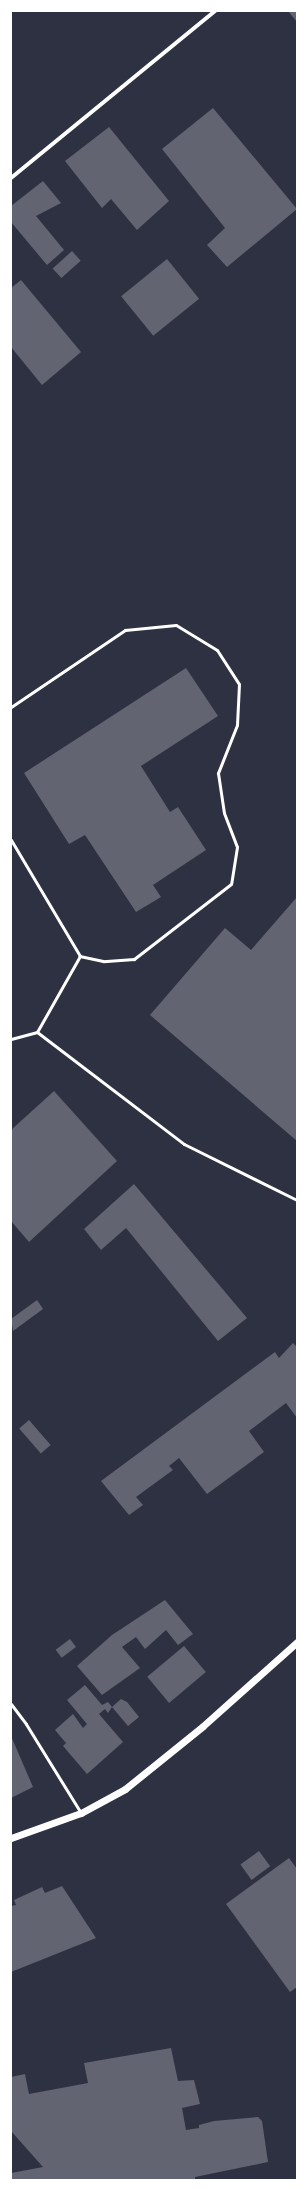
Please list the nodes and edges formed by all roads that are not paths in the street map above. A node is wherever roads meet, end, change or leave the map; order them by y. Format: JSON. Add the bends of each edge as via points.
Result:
{"nodes":[{"id":1,"x":215,"y":11,"type":"edge"},
{"id":2,"x":11,"y":178,"type":"edge"},
{"id":3,"x":11,"y":707,"type":"edge"},
{"id":4,"x":11,"y":840,"type":"edge"},
{"id":5,"x":80,"y":956,"type":"junction"},
{"id":6,"x":37,"y":1032,"type":"junction"},
{"id":7,"x":11,"y":1039,"type":"edge"},
{"id":8,"x":297,"y":1200,"type":"edge"},
{"id":9,"x":297,"y":1642,"type":"edge"},
{"id":10,"x":11,"y":1704,"type":"edge"},
{"id":11,"x":80,"y":1813,"type":"junction"},
{"id":12,"x":11,"y":1838,"type":"edge"}],
"edges":[{"from":1,"to":2,"type":"street"},
{"from":3,"to":5,"type":"lane","via":[[125,630],[176,625],[217,650],[239,684],[237,725],[218,773],[224,813],[237,847],[231,884],[134,959],[103,962]]},
{"from":4,"to":5,"type":"lane"},
{"from":5,"to":6,"type":"lane"},
{"from":6,"to":7,"type":"lane"},
{"from":6,"to":8,"type":"lane","via":[[184,1144]]},
{"from":9,"to":11,"type":"street","via":[[203,1726],[131,1784]]},
{"from":10,"to":11,"type":"lane"},
{"from":11,"to":12,"type":"street"}]}
